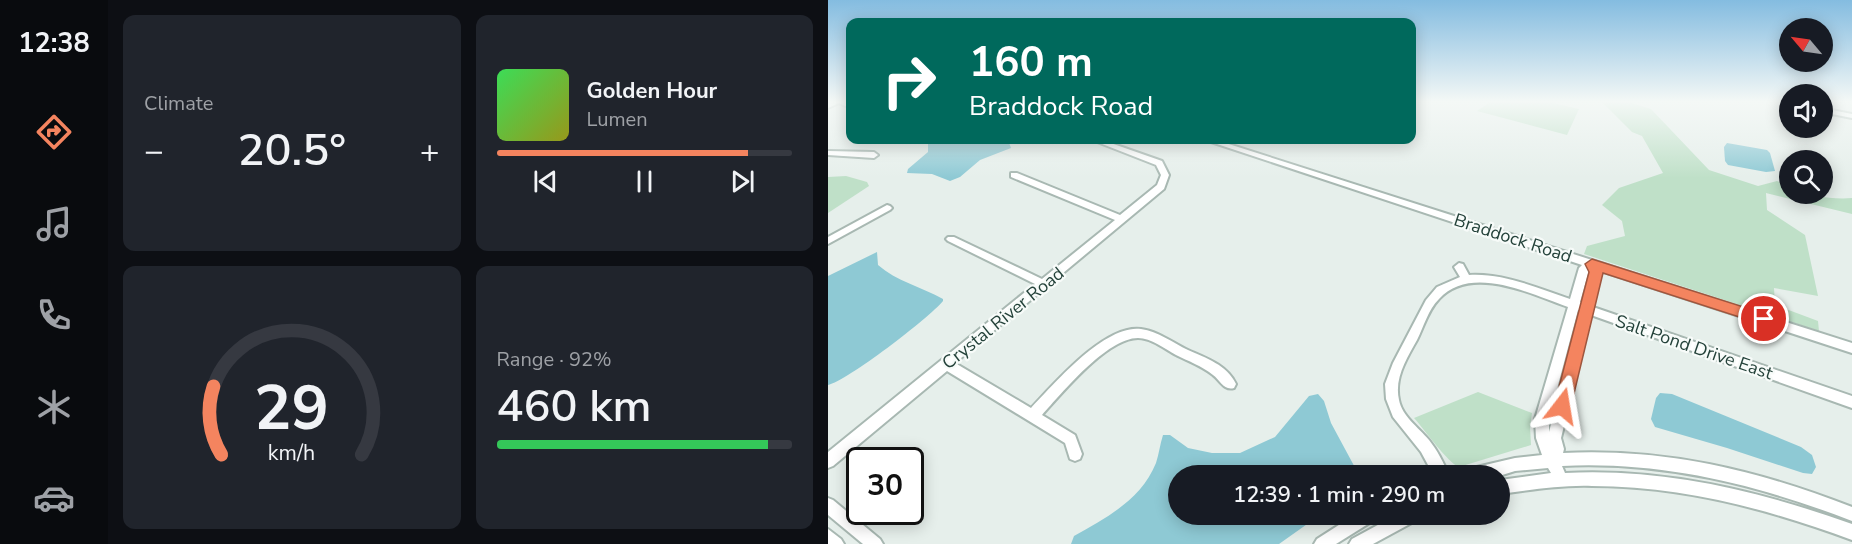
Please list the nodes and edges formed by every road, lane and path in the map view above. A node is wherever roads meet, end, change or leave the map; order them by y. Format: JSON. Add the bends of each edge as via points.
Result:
{"nodes":[{"id":1,"x":1107,"y":144,"type":"edge"},
{"id":2,"x":1221,"y":144,"type":"edge"},
{"id":3,"x":828,"y":153,"type":"edge"},
{"id":4,"x":874,"y":155,"type":"dead end"},
{"id":5,"x":1014,"y":175,"type":"dead end"},
{"id":6,"x":887,"y":208,"type":"dead end"},
{"id":7,"x":1123,"y":220,"type":"junction"},
{"id":8,"x":951,"y":239,"type":"dead end"},
{"id":9,"x":828,"y":241,"type":"edge"},
{"id":10,"x":1592,"y":264,"type":"junction"},
{"id":11,"x":1459,"y":267,"type":"dead end"},
{"id":12,"x":1466,"y":279,"type":"junction"},
{"id":13,"x":1044,"y":284,"type":"junction"},
{"id":14,"x":1573,"y":305,"type":"junction"},
{"id":15,"x":1586,"y":309,"type":"junction"},
{"id":16,"x":1852,"y":348,"type":"edge"},
{"id":17,"x":946,"y":364,"type":"junction"},
{"id":18,"x":1230,"y":384,"type":"dead end"},
{"id":19,"x":1852,"y":402,"type":"edge"},
{"id":20,"x":1032,"y":416,"type":"junction"},
{"id":21,"x":1075,"y":454,"type":"dead end"},
{"id":22,"x":1553,"y":460,"type":"junction"},
{"id":23,"x":828,"y":461,"type":"edge"},
{"id":24,"x":1436,"y":465,"type":"edge"},
{"id":25,"x":1510,"y":465,"type":"edge"},
{"id":26,"x":1561,"y":480,"type":"junction"},
{"id":27,"x":1510,"y":486,"type":"edge"},
{"id":28,"x":828,"y":505,"type":"edge"},
{"id":29,"x":1852,"y":514,"type":"edge"},
{"id":30,"x":1353,"y":525,"type":"edge"},
{"id":31,"x":1393,"y":525,"type":"edge"},
{"id":32,"x":1852,"y":532,"type":"edge"},
{"id":33,"x":828,"y":537,"type":"edge"},
{"id":34,"x":836,"y":544,"type":"edge"},
{"id":35,"x":875,"y":544,"type":"edge"},
{"id":36,"x":1322,"y":544,"type":"edge"},
{"id":37,"x":1357,"y":544,"type":"edge"}],
"edges":[{"from":1,"to":7,"type":"street","name":"Crystal River Road","via":[[1153,160],[1163,168],[1166,177],[1161,187]]},
{"from":2,"to":10,"type":"street","name":"Braddock Road"},
{"from":3,"to":4,"type":"street"},
{"from":5,"to":7,"type":"street"},
{"from":6,"to":9,"type":"street"},
{"from":7,"to":13,"type":"street","name":"Crystal River Road"},
{"from":8,"to":13,"type":"street"},
{"from":10,"to":14,"type":"street","via":[[1584,268]]},
{"from":10,"to":15,"type":"street","via":[[1596,272]]},
{"from":10,"to":16,"type":"street","name":"Braddock Road"},
{"from":11,"to":12,"type":"street"},
{"from":12,"to":14,"type":"street","name":"Salt Pond Drive East","via":[[1496,279]]},
{"from":12,"to":24,"type":"street","via":[[1434,298],[1398,363],[1391,385],[1395,407]]},
{"from":13,"to":17,"type":"street","name":"Crystal River Road"},
{"from":14,"to":15,"type":"street","name":"Salt Pond Drive East"},
{"from":14,"to":22,"type":"street","via":[[1542,419],[1544,449]]},
{"from":15,"to":19,"type":"street","name":"Salt Pond Drive East"},
{"from":15,"to":22,"type":"street","via":[[1554,438],[1557,449]]},
{"from":17,"to":20,"type":"street"},
{"from":17,"to":23,"type":"street","name":"Crystal River Road"},
{"from":18,"to":20,"type":"street","via":[[1211,366],[1148,336],[1129,334],[1102,347]]},
{"from":20,"to":21,"type":"street","via":[[1070,439]]},
{"from":22,"to":25,"type":"street"},
{"from":22,"to":26,"type":"street"},
{"from":22,"to":29,"type":"street","via":[[1648,461],[1700,469],[1759,482]]},
{"from":26,"to":27,"type":"street"},
{"from":26,"to":32,"type":"street","via":[[1610,477],[1696,486],[1775,506]]},
{"from":28,"to":35,"type":"street"},
{"from":30,"to":36,"type":"street"},
{"from":31,"to":37,"type":"street"},
{"from":33,"to":34,"type":"street"}]}
